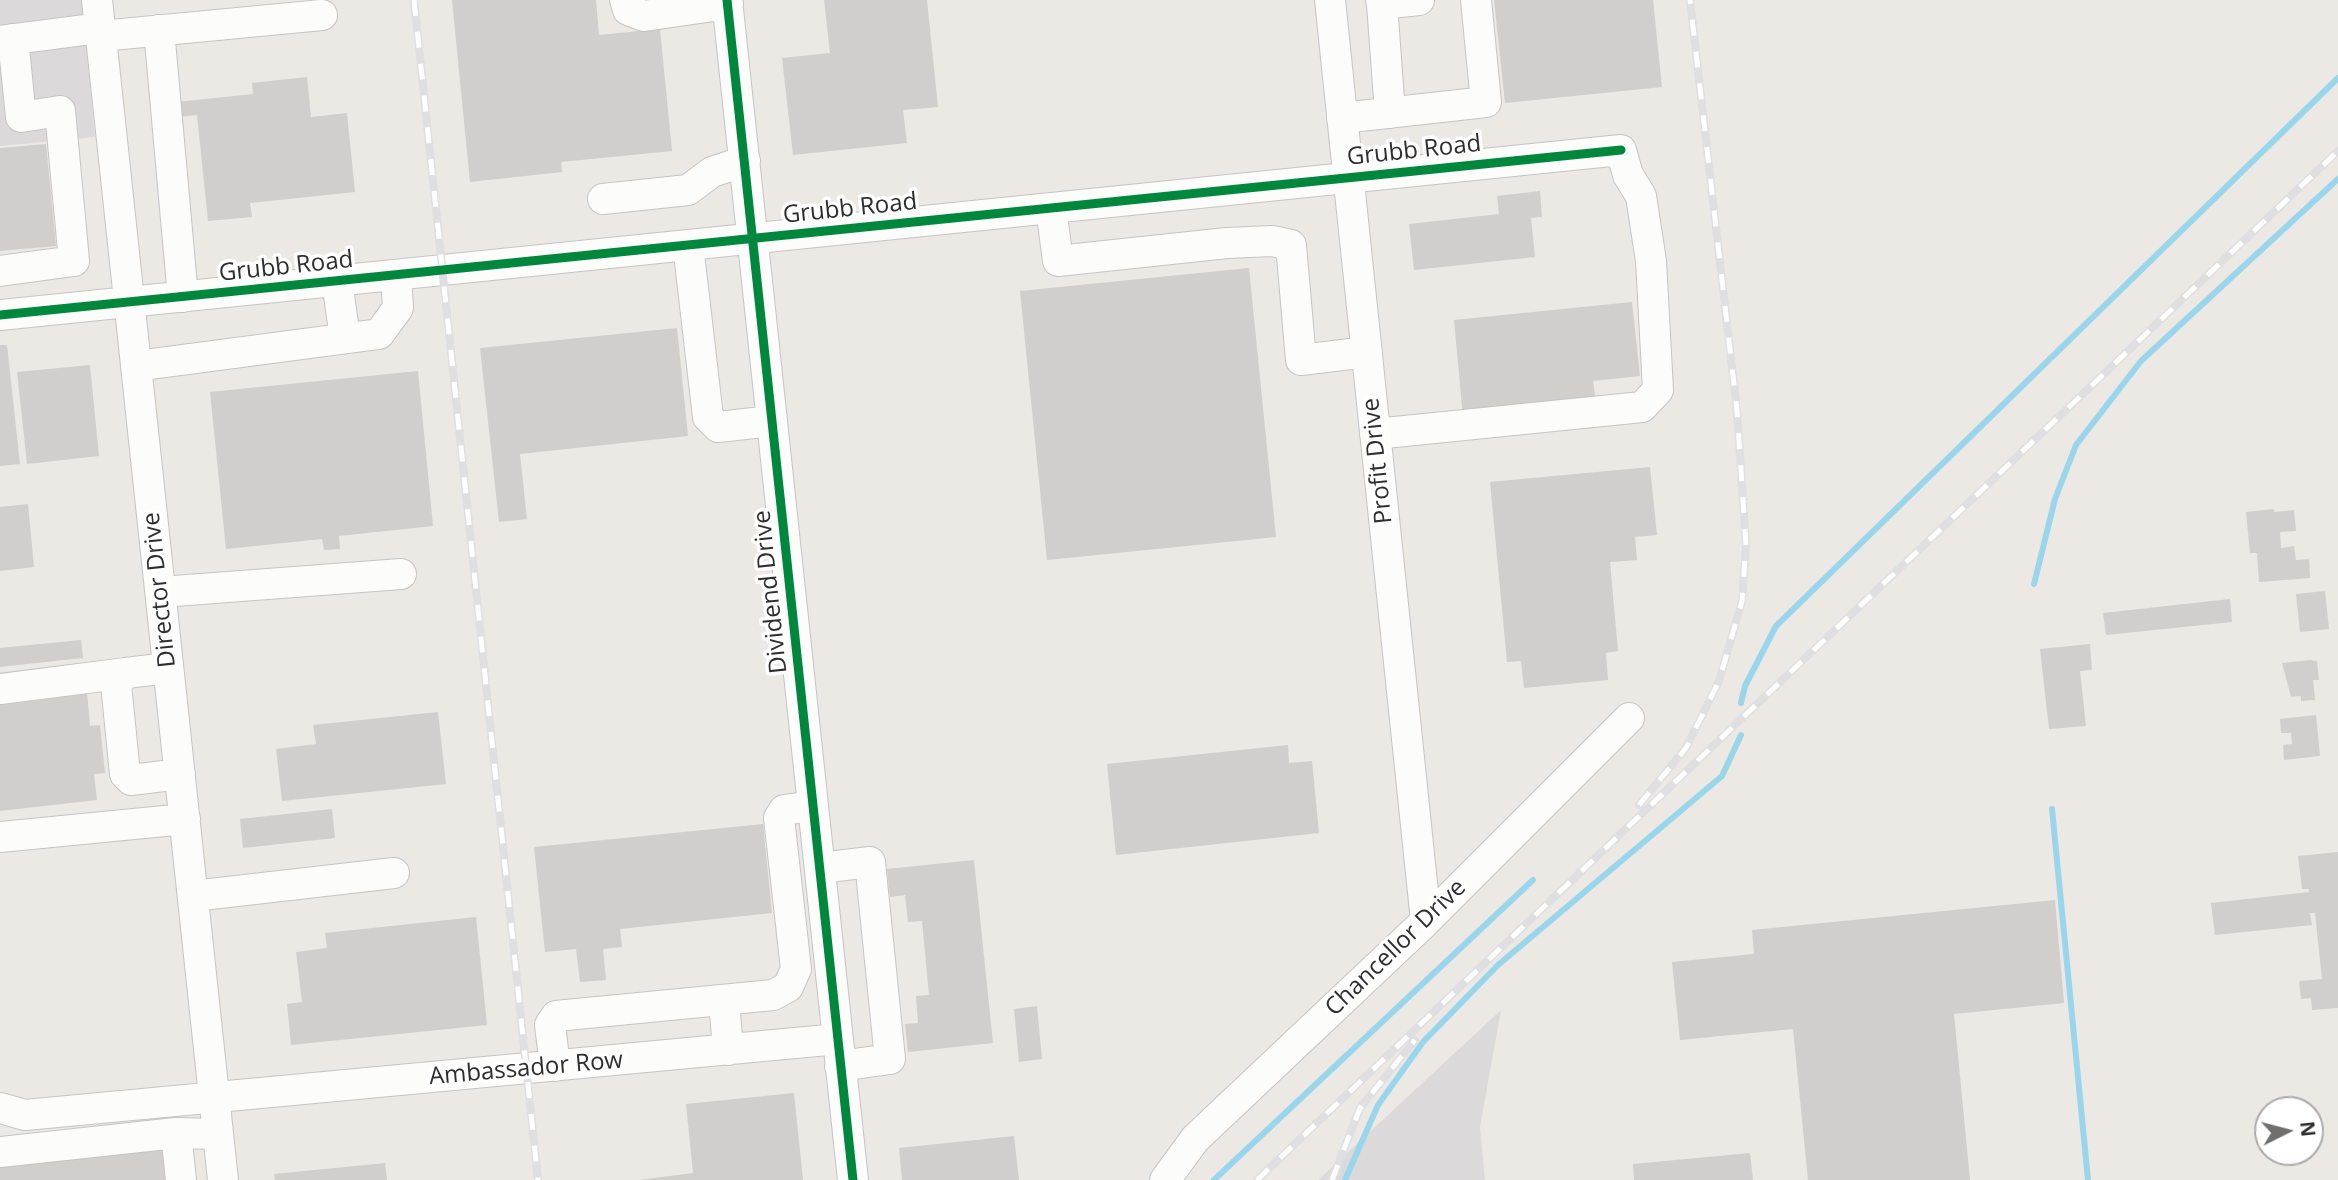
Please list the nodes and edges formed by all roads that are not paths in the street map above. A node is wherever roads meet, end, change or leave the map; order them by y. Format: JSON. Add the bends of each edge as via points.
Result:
{"nodes":[{"id":1,"x":625,"y":0,"type":"edge"},
{"id":2,"x":1330,"y":0,"type":"edge"},
{"id":3,"x":1419,"y":0,"type":"edge"},
{"id":4,"x":1476,"y":0,"type":"edge"},
{"id":5,"x":728,"y":2,"type":"edge"},
{"id":6,"x":1382,"y":2,"type":"edge"},
{"id":7,"x":322,"y":15,"type":"dead end"},
{"id":8,"x":99,"y":21,"type":"edge"},
{"id":9,"x":159,"y":30,"type":"junction"},
{"id":10,"x":6,"y":40,"type":"edge"},
{"id":11,"x":1390,"y":113,"type":"junction"},
{"id":12,"x":1342,"y":118,"type":"junction"},
{"id":13,"x":11,"y":119,"type":"edge"},
{"id":14,"x":745,"y":161,"type":"junction"},
{"id":15,"x":1349,"y":177,"type":"junction"},
{"id":16,"x":603,"y":199,"type":"dead end"},
{"id":17,"x":1051,"y":208,"type":"junction"},
{"id":18,"x":753,"y":239,"type":"junction"},
{"id":19,"x":688,"y":245,"type":"junction"},
{"id":20,"x":0,"y":271,"type":"edge"},
{"id":21,"x":396,"y":275,"type":"junction"},
{"id":22,"x":337,"y":281,"type":"junction"},
{"id":23,"x":183,"y":297,"type":"junction"},
{"id":24,"x":129,"y":302,"type":"junction"},
{"id":25,"x":0,"y":315,"type":"edge"},
{"id":26,"x":345,"y":338,"type":"junction"},
{"id":27,"x":1367,"y":352,"type":"junction"},
{"id":28,"x":136,"y":366,"type":"junction"},
{"id":29,"x":772,"y":421,"type":"junction"},
{"id":30,"x":1376,"y":434,"type":"junction"},
{"id":31,"x":401,"y":574,"type":"dead end"},
{"id":32,"x":160,"y":592,"type":"junction"},
{"id":33,"x":168,"y":668,"type":"junction"},
{"id":34,"x":126,"y":673,"type":"junction"},
{"id":35,"x":0,"y":689,"type":"edge"},
{"id":36,"x":1629,"y":718,"type":"dead end"},
{"id":37,"x":180,"y":774,"type":"junction"},
{"id":38,"x":813,"y":806,"type":"junction"},
{"id":39,"x":185,"y":819,"type":"junction"},
{"id":40,"x":0,"y":837,"type":"edge"},
{"id":41,"x":820,"y":868,"type":"junction"},
{"id":42,"x":394,"y":873,"type":"dead end"},
{"id":43,"x":193,"y":896,"type":"junction"},
{"id":44,"x":1426,"y":921,"type":"junction"},
{"id":45,"x":830,"y":964,"type":"junction"},
{"id":46,"x":796,"y":969,"type":"junction"},
{"id":47,"x":724,"y":1000,"type":"junction"},
{"id":48,"x":728,"y":1050,"type":"junction"},
{"id":49,"x":839,"y":1052,"type":"junction"},
{"id":50,"x":555,"y":1066,"type":"junction"},
{"id":51,"x":215,"y":1099,"type":"junction"},
{"id":52,"x":0,"y":1108,"type":"edge"},
{"id":53,"x":176,"y":1133,"type":"junction"},
{"id":54,"x":218,"y":1134,"type":"junction"},
{"id":55,"x":0,"y":1152,"type":"edge"},
{"id":56,"x":181,"y":1180,"type":"edge"},
{"id":57,"x":223,"y":1180,"type":"edge"},
{"id":58,"x":853,"y":1180,"type":"edge"},
{"id":59,"x":1165,"y":1180,"type":"edge"}],
"edges":[{"from":1,"to":5,"type":"street","via":[[628,10],[644,16]]},
{"from":2,"to":12,"type":"street","name":"Profit Drive"},
{"from":3,"to":6,"type":"street"},
{"from":4,"to":11,"type":"street","via":[[1486,102]]},
{"from":5,"to":14,"type":"street","name":"Dividend Drive"},
{"from":6,"to":11,"type":"street"},
{"from":7,"to":9,"type":"street"},
{"from":8,"to":9,"type":"street"},
{"from":8,"to":10,"type":"street"},
{"from":8,"to":24,"type":"street","name":"Director Drive"},
{"from":9,"to":23,"type":"street"},
{"from":10,"to":13,"type":"street"},
{"from":11,"to":12,"type":"street"},
{"from":12,"to":15,"type":"street","name":"Profit Drive"},
{"from":13,"to":20,"type":"street","via":[[60,111],[74,261]]},
{"from":14,"to":16,"type":"street","via":[[712,172],[688,190]]},
{"from":14,"to":18,"type":"street","name":"Dividend Drive"},
{"from":15,"to":17,"type":"street","name":"Grubb Road"},
{"from":15,"to":27,"type":"street","name":"Profit Drive"},
{"from":15,"to":30,"type":"street","name":"Grubb Road","via":[[1621,150],[1628,175],[1641,196],[1651,261],[1658,390],[1643,407]]},
{"from":17,"to":18,"type":"street","name":"Grubb Road"},
{"from":17,"to":27,"type":"street","via":[[1058,261],[1227,243],[1291,245],[1301,360]]},
{"from":18,"to":19,"type":"street","name":"Grubb Road"},
{"from":18,"to":29,"type":"street","name":"Dividend Drive"},
{"from":19,"to":21,"type":"street","name":"Grubb Road"},
{"from":19,"to":29,"type":"street","via":[[708,417],[718,428]]},
{"from":21,"to":22,"type":"street","name":"Grubb Road"},
{"from":21,"to":26,"type":"street","via":[[398,309],[379,334]]},
{"from":22,"to":23,"type":"street","name":"Grubb Road"},
{"from":22,"to":26,"type":"street"},
{"from":23,"to":24,"type":"street","name":"Grubb Road"},
{"from":24,"to":25,"type":"street","name":"Grubb Road"},
{"from":24,"to":28,"type":"street","name":"Director Drive"},
{"from":26,"to":28,"type":"street"},
{"from":27,"to":30,"type":"street","name":"Profit Drive"},
{"from":28,"to":32,"type":"street","name":"Director Drive"},
{"from":29,"to":38,"type":"street","name":"Dividend Drive"},
{"from":30,"to":44,"type":"street","name":"Profit Drive"},
{"from":31,"to":32,"type":"street"},
{"from":32,"to":33,"type":"street","name":"Director Drive"},
{"from":33,"to":34,"type":"street"},
{"from":33,"to":37,"type":"street","name":"Director Drive"},
{"from":34,"to":35,"type":"street"},
{"from":34,"to":37,"type":"street","via":[[116,684],[125,774],[131,780]]},
{"from":36,"to":44,"type":"street","name":"Chancellor Drive"},
{"from":37,"to":39,"type":"street","name":"Director Drive"},
{"from":38,"to":41,"type":"street","name":"Dividend Drive"},
{"from":38,"to":46,"type":"street","via":[[784,810],[779,818]]},
{"from":39,"to":40,"type":"street"},
{"from":39,"to":43,"type":"street","name":"Director Drive"},
{"from":41,"to":45,"type":"street","name":"Dividend Drive"},
{"from":41,"to":49,"type":"street","name":"Ambassador Row","via":[[870,862],[890,1059]]},
{"from":42,"to":43,"type":"street"},
{"from":43,"to":51,"type":"street","name":"Director Drive"},
{"from":44,"to":59,"type":"street","name":"Chancellor Drive","via":[[1195,1139]]},
{"from":45,"to":46,"type":"street"},
{"from":45,"to":49,"type":"street","name":"Dividend Drive"},
{"from":46,"to":47,"type":"street","via":[[788,987],[773,995]]},
{"from":47,"to":48,"type":"street"},
{"from":47,"to":50,"type":"street","via":[[556,1016],[550,1025]]},
{"from":48,"to":49,"type":"street","name":"Ambassador Row"},
{"from":48,"to":50,"type":"street","name":"Ambassador Row"},
{"from":49,"to":58,"type":"street","name":"Dividend Drive"},
{"from":50,"to":51,"type":"street","name":"Ambassador Row"},
{"from":51,"to":52,"type":"street","name":"Ambassador Row","via":[[24,1115]]},
{"from":51,"to":54,"type":"street","name":"Director Drive"},
{"from":53,"to":54,"type":"street"},
{"from":53,"to":55,"type":"street"},
{"from":53,"to":56,"type":"street"},
{"from":54,"to":57,"type":"street","name":"Director Drive"}]}
